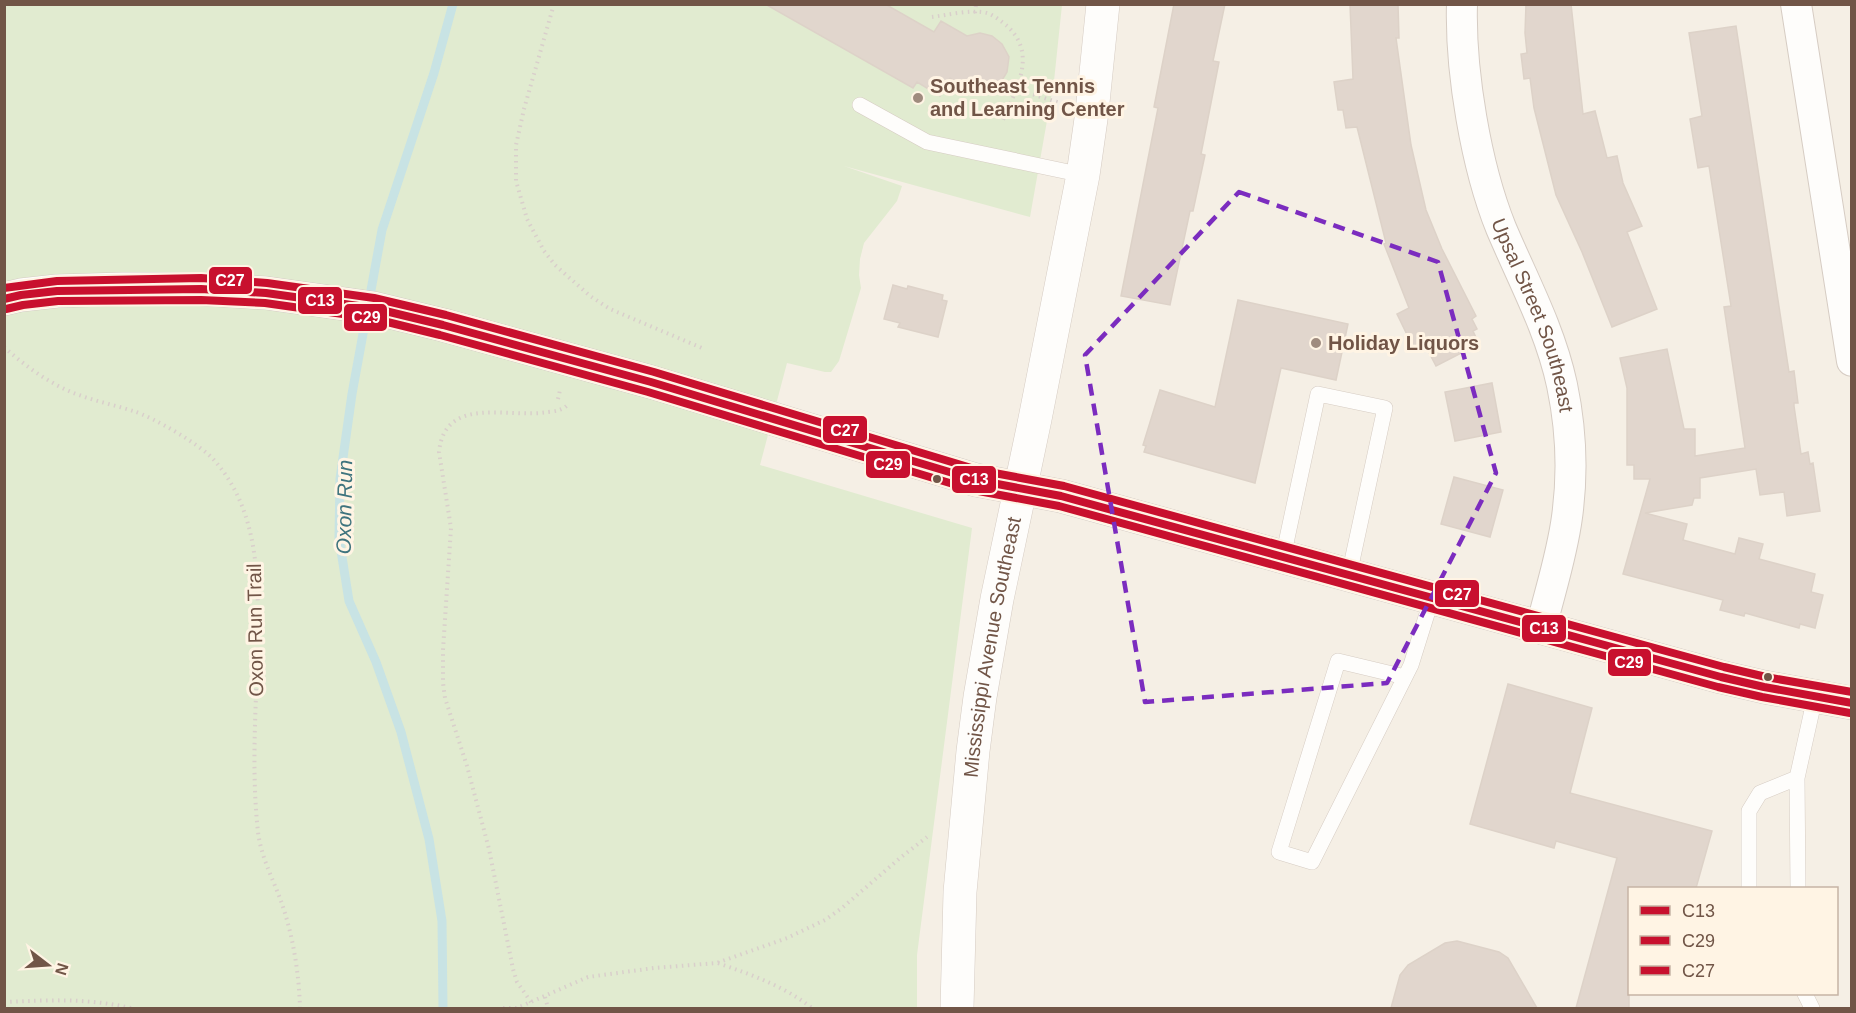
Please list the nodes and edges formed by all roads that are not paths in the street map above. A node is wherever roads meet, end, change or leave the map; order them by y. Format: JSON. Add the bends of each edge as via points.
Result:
{"nodes":[{"id":1,"x":1103,"y":4,"type":"edge"},
{"id":2,"x":1462,"y":4,"type":"edge"},
{"id":3,"x":1796,"y":4,"type":"edge"},
{"id":4,"x":860,"y":105,"type":"dead end"},
{"id":5,"x":1083,"y":175,"type":"junction"},
{"id":6,"x":4,"y":299,"type":"edge"},
{"id":7,"x":1851,"y":361,"type":"edge"},
{"id":8,"x":1020,"y":488,"type":"junction"},
{"id":9,"x":1283,"y":557,"type":"junction"},
{"id":10,"x":1349,"y":575,"type":"junction"},
{"id":11,"x":1432,"y":598,"type":"junction"},
{"id":12,"x":1541,"y":628,"type":"junction"},
{"id":13,"x":1405,"y":677,"type":"junction"},
{"id":14,"x":1815,"y":697,"type":"junction"},
{"id":15,"x":1851,"y":703,"type":"edge"},
{"id":16,"x":1797,"y":778,"type":"junction"},
{"id":17,"x":1749,"y":887,"type":"edge"},
{"id":18,"x":1798,"y":887,"type":"edge"},
{"id":19,"x":957,"y":1008,"type":"edge"}],
"edges":[{"from":1,"to":5,"type":"main road","name":"Mississippi Avenue Southeast"},
{"from":2,"to":12,"type":"street","name":"Upsal Street Southeast","via":[[1463,51],[1477,146],[1501,227],[1552,348],[1566,413],[1570,465],[1567,517]]},
{"from":3,"to":7,"type":"street"},
{"from":4,"to":5,"type":"lane","via":[[927,142]]},
{"from":5,"to":8,"type":"main road","name":"Mississippi Avenue Southeast"},
{"from":6,"to":8,"type":"main road","via":[[57,291],[162,288],[232,290],[336,302],[408,316],[651,382],[976,480]]},
{"from":8,"to":9,"type":"main road"},
{"from":8,"to":19,"type":"main road","name":"Mississippi Avenue Southeast","via":[[988,648],[973,751],[960,892]]},
{"from":9,"to":10,"type":"main road"},
{"from":9,"to":10,"type":"lane","via":[[1318,394],[1384,408]]},
{"from":10,"to":11,"type":"main road"},
{"from":11,"to":12,"type":"main road"},
{"from":11,"to":13,"type":"lane"},
{"from":12,"to":14,"type":"main road","via":[[1721,677]]},
{"from":13,"to":13,"type":"lane","via":[[1312,862],[1279,852],[1338,661]]},
{"from":14,"to":15,"type":"main road"},
{"from":14,"to":16,"type":"lane"},
{"from":16,"to":17,"type":"lane","via":[[1760,793],[1749,811]]},
{"from":16,"to":18,"type":"lane"}]}
